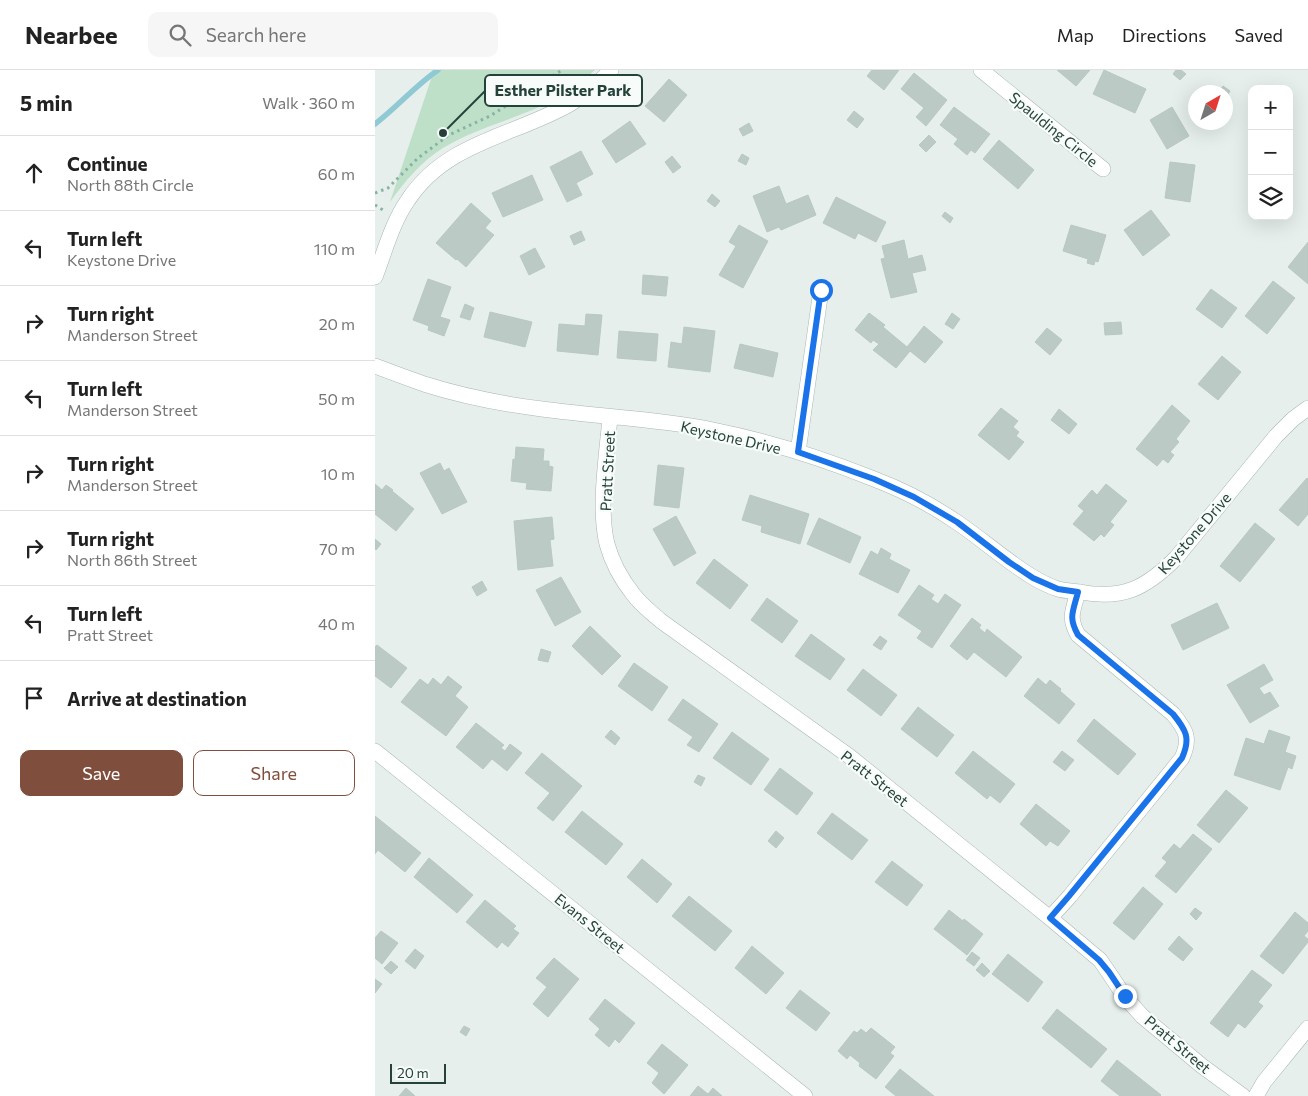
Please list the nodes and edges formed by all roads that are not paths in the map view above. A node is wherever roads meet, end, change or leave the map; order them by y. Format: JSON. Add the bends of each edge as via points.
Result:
{"nodes":[{"id":1,"x":611,"y":70,"type":"edge"},
{"id":2,"x":981,"y":70,"type":"edge"},
{"id":3,"x":1103,"y":169,"type":"dead end"},
{"id":4,"x":381,"y":240,"type":"edge"},
{"id":5,"x":375,"y":277,"type":"edge"},
{"id":6,"x":821,"y":290,"type":"dead end"},
{"id":7,"x":375,"y":366,"type":"edge"},
{"id":8,"x":1308,"y":408,"type":"edge"},
{"id":9,"x":610,"y":417,"type":"junction"},
{"id":10,"x":798,"y":452,"type":"junction"},
{"id":11,"x":1078,"y":592,"type":"junction"},
{"id":12,"x":375,"y":751,"type":"edge"},
{"id":13,"x":1050,"y":918,"type":"junction"},
{"id":14,"x":1308,"y":1028,"type":"edge"},
{"id":15,"x":805,"y":1096,"type":"edge"},
{"id":16,"x":1243,"y":1096,"type":"edge"},
{"id":17,"x":1256,"y":1096,"type":"edge"}],
"edges":[{"from":1,"to":4,"type":"street","via":[[570,104],[473,146],[436,169],[408,199]]},
{"from":2,"to":3,"type":"street","name":"Spaulding Circle"},
{"from":4,"to":5,"type":"street"},
{"from":6,"to":10,"type":"street"},
{"from":7,"to":9,"type":"street","name":"Keystone Drive","via":[[477,398]]},
{"from":8,"to":11,"type":"street","name":"Keystone Drive","via":[[1276,436],[1163,570],[1145,584],[1126,592],[1107,595]]},
{"from":9,"to":10,"type":"street","name":"Keystone Drive","via":[[712,430]]},
{"from":9,"to":13,"type":"street","name":"Pratt Street","via":[[603,497],[604,527],[610,555],[633,595],[661,620],[849,756]]},
{"from":10,"to":11,"type":"street","name":"Keystone Drive","via":[[914,497],[957,522],[1033,578],[1058,589]]},
{"from":11,"to":13,"type":"street","via":[[1072,617],[1078,635],[1173,714],[1183,726],[1187,738],[1182,758]]},
{"from":12,"to":15,"type":"street","name":"Evans Street"},
{"from":13,"to":16,"type":"street","name":"Pratt Street","via":[[1099,960],[1142,1016]]},
{"from":14,"to":17,"type":"street"}]}
